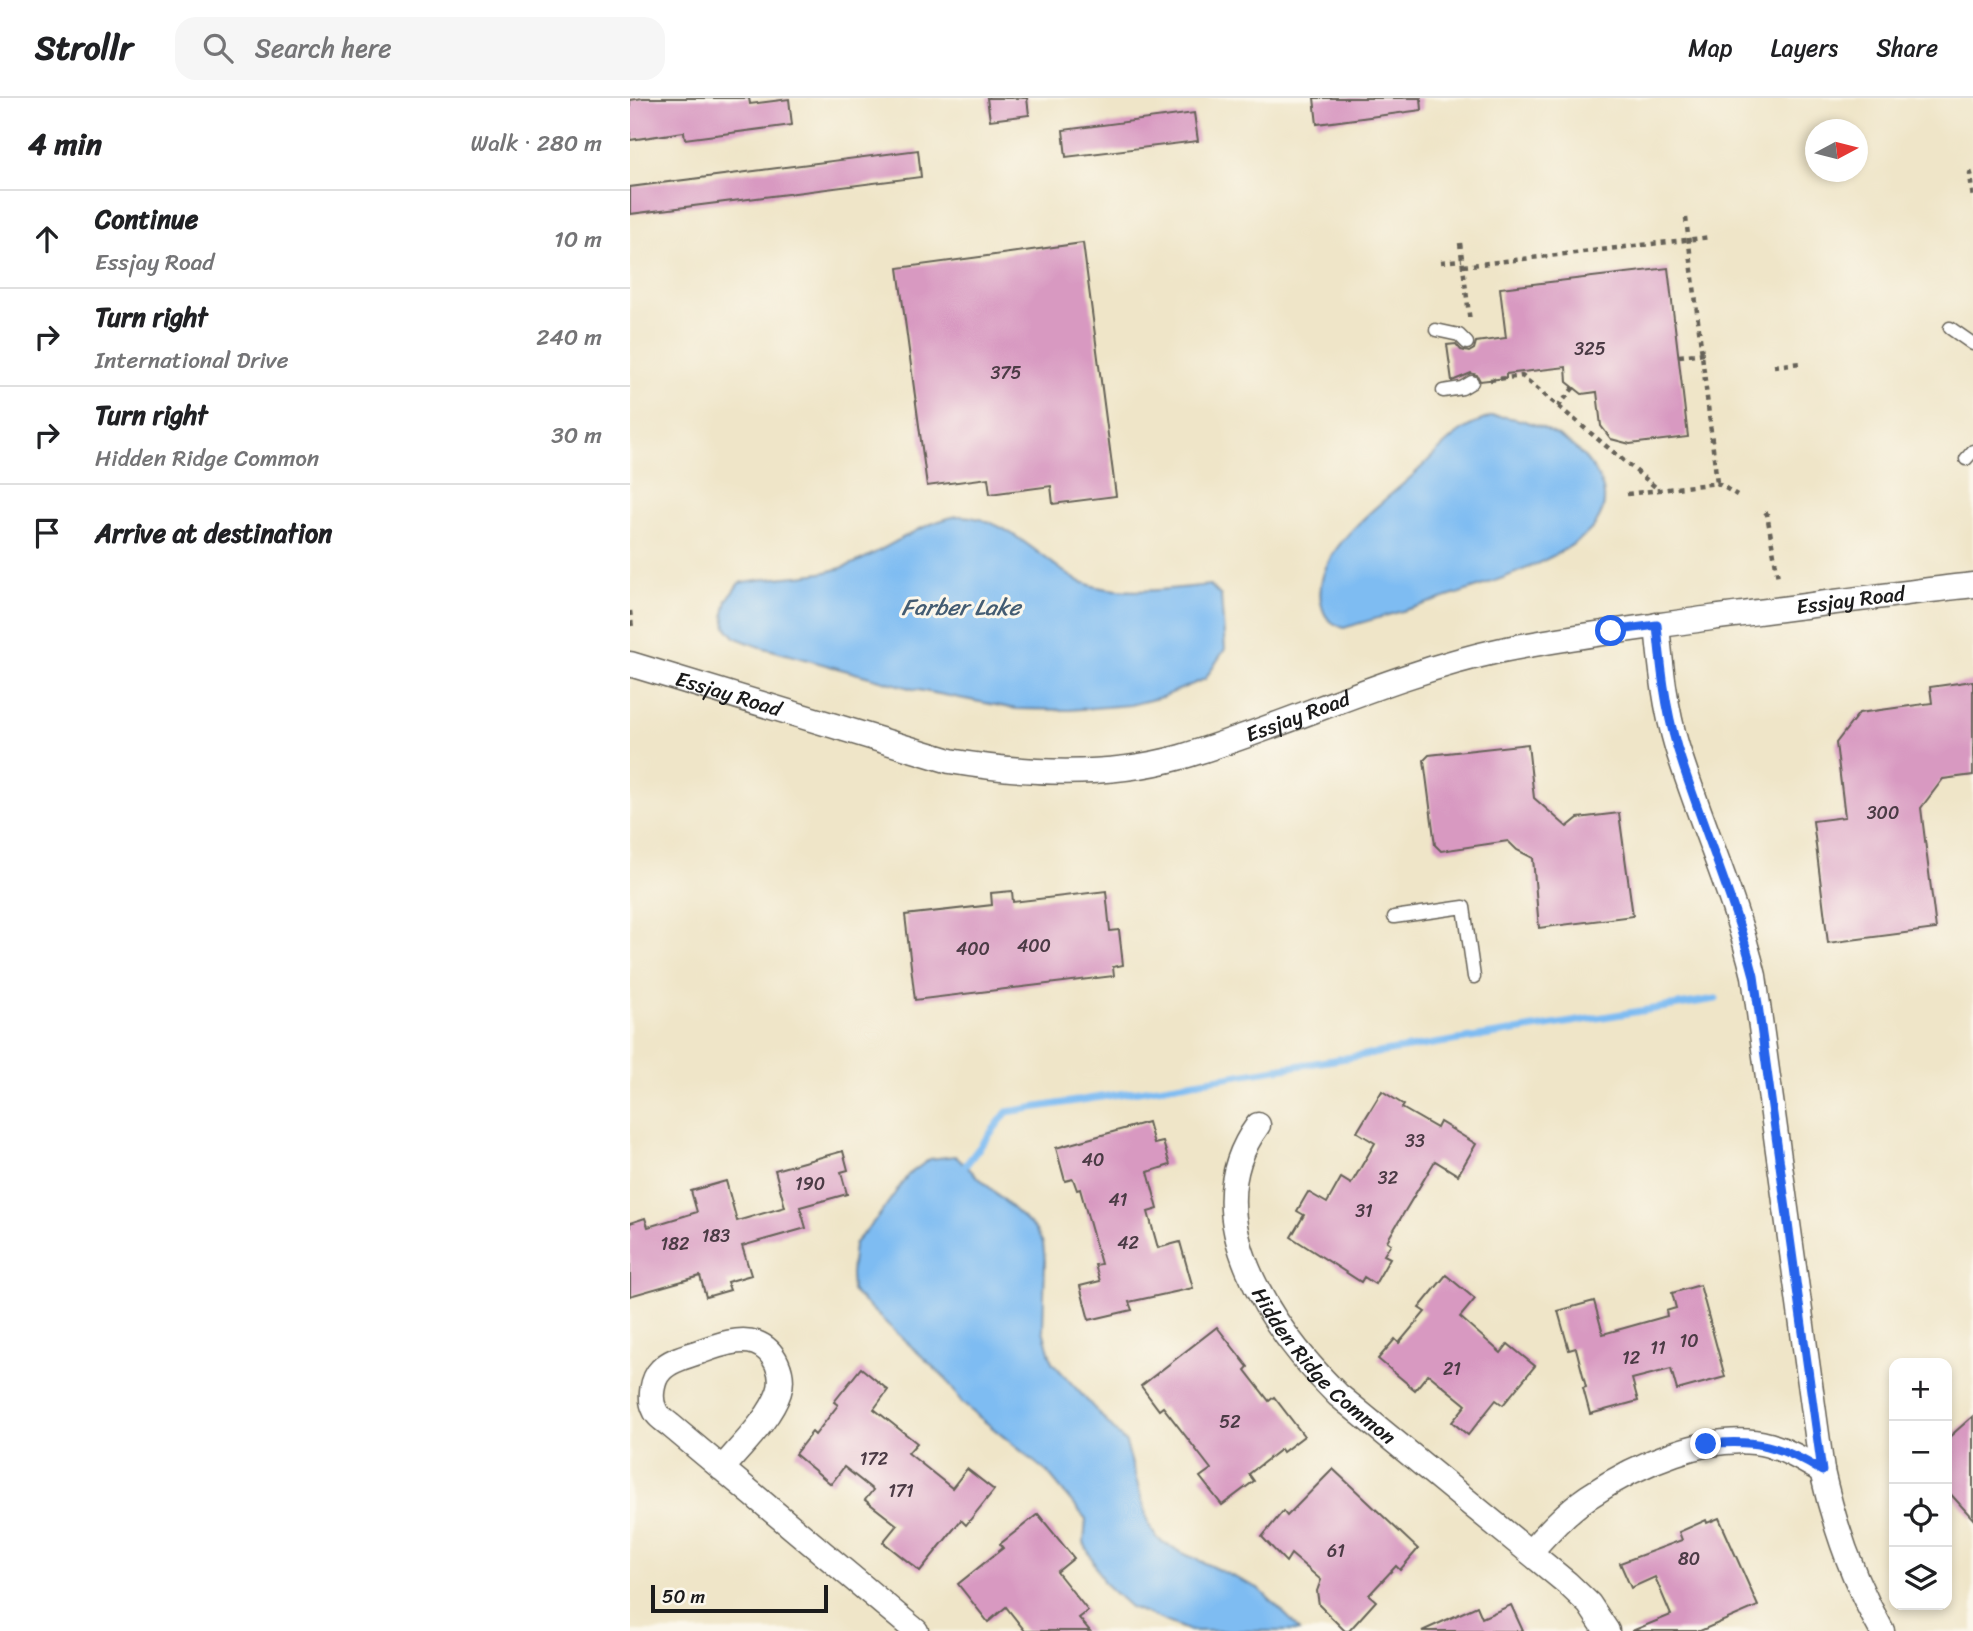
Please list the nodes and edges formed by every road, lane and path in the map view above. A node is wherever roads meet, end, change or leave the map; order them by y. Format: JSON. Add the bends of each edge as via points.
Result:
{"nodes":[{"id":1,"x":1973,"y":173,"type":"edge"},
{"id":2,"x":1973,"y":200,"type":"edge"},
{"id":3,"x":1686,"y":218,"type":"dead end"},
{"id":4,"x":1711,"y":237,"type":"dead end"},
{"id":5,"x":1688,"y":239,"type":"junction"},
{"id":6,"x":1460,"y":243,"type":"dead end"},
{"id":7,"x":1462,"y":260,"type":"junction"},
{"id":8,"x":1441,"y":262,"type":"dead end"},
{"id":9,"x":1463,"y":266,"type":"junction"},
{"id":10,"x":1470,"y":328,"type":"dead end"},
{"id":11,"x":1951,"y":328,"type":"dead end"},
{"id":12,"x":1436,"y":330,"type":"dead end"},
{"id":13,"x":1467,"y":343,"type":"dead end"},
{"id":14,"x":1973,"y":344,"type":"edge"},
{"id":15,"x":1703,"y":353,"type":"junction"},
{"id":16,"x":1679,"y":356,"type":"dead end"},
{"id":17,"x":1801,"y":363,"type":"dead end"},
{"id":18,"x":1774,"y":366,"type":"dead end"},
{"id":19,"x":1490,"y":380,"type":"dead end"},
{"id":20,"x":1472,"y":382,"type":"dead end"},
{"id":21,"x":1574,"y":387,"type":"dead end"},
{"id":22,"x":1443,"y":391,"type":"dead end"},
{"id":23,"x":1558,"y":407,"type":"junction"},
{"id":24,"x":1717,"y":483,"type":"junction"},
{"id":25,"x":1659,"y":490,"type":"junction"},
{"id":26,"x":1628,"y":494,"type":"dead end"},
{"id":27,"x":1737,"y":495,"type":"dead end"},
{"id":28,"x":1765,"y":512,"type":"dead end"},
{"id":29,"x":1778,"y":578,"type":"dead end"},
{"id":30,"x":1973,"y":585,"type":"edge"},
{"id":31,"x":630,"y":611,"type":"edge"},
{"id":32,"x":1657,"y":625,"type":"junction"},
{"id":33,"x":632,"y":628,"type":"dead end"},
{"id":34,"x":630,"y":663,"type":"edge"},
{"id":35,"x":1394,"y":917,"type":"dead end"},
{"id":36,"x":1474,"y":977,"type":"dead end"},
{"id":37,"x":1258,"y":1125,"type":"dead end"},
{"id":38,"x":722,"y":1469,"type":"junction"},
{"id":39,"x":1822,"y":1471,"type":"junction"},
{"id":40,"x":1530,"y":1552,"type":"junction"},
{"id":41,"x":916,"y":1631,"type":"edge"},
{"id":42,"x":1607,"y":1631,"type":"edge"},
{"id":43,"x":1882,"y":1631,"type":"edge"}],
"edges":[{"from":1,"to":2,"type":"path"},
{"from":3,"to":5,"type":"path"},
{"from":4,"to":5,"type":"path"},
{"from":5,"to":9,"type":"path"},
{"from":5,"to":15,"type":"path"},
{"from":6,"to":7,"type":"path"},
{"from":7,"to":8,"type":"path"},
{"from":7,"to":9,"type":"path"},
{"from":9,"to":10,"type":"path"},
{"from":11,"to":14,"type":"lane"},
{"from":12,"to":13,"type":"lane","via":[[1459,335]]},
{"from":15,"to":16,"type":"path"},
{"from":15,"to":24,"type":"path"},
{"from":17,"to":18,"type":"path"},
{"from":19,"to":23,"type":"path","via":[[1522,376]]},
{"from":20,"to":22,"type":"lane"},
{"from":21,"to":23,"type":"path"},
{"from":23,"to":25,"type":"path"},
{"from":24,"to":25,"type":"path"},
{"from":24,"to":27,"type":"path"},
{"from":25,"to":26,"type":"path"},
{"from":28,"to":29,"type":"path"},
{"from":30,"to":32,"type":"street","name":"Essjay Road"},
{"from":31,"to":33,"type":"path"},
{"from":32,"to":34,"type":"street","name":"Essjay Road","via":[[1501,650],[1418,673],[1180,757],[1088,771],[999,770],[950,761]]},
{"from":32,"to":39,"type":"street","via":[[1663,686],[1677,746],[1754,976]]},
{"from":35,"to":36,"type":"lane","via":[[1464,907]]},
{"from":37,"to":40,"type":"street","name":"Hidden Ridge Common","via":[[1237,1164],[1233,1214],[1248,1266],[1279,1328],[1338,1395]]},
{"from":38,"to":38,"type":"street","via":[[779,1392],[778,1364],[756,1343],[738,1341],[672,1362],[660,1370],[653,1384],[655,1411]]},
{"from":38,"to":41,"type":"street"},
{"from":39,"to":40,"type":"street","via":[[1767,1445],[1706,1444],[1656,1461],[1598,1491],[1556,1523]]},
{"from":39,"to":43,"type":"street","via":[[1846,1559]]},
{"from":40,"to":42,"type":"street","name":"Hidden Ridge Common","via":[[1589,1604]]}]}
